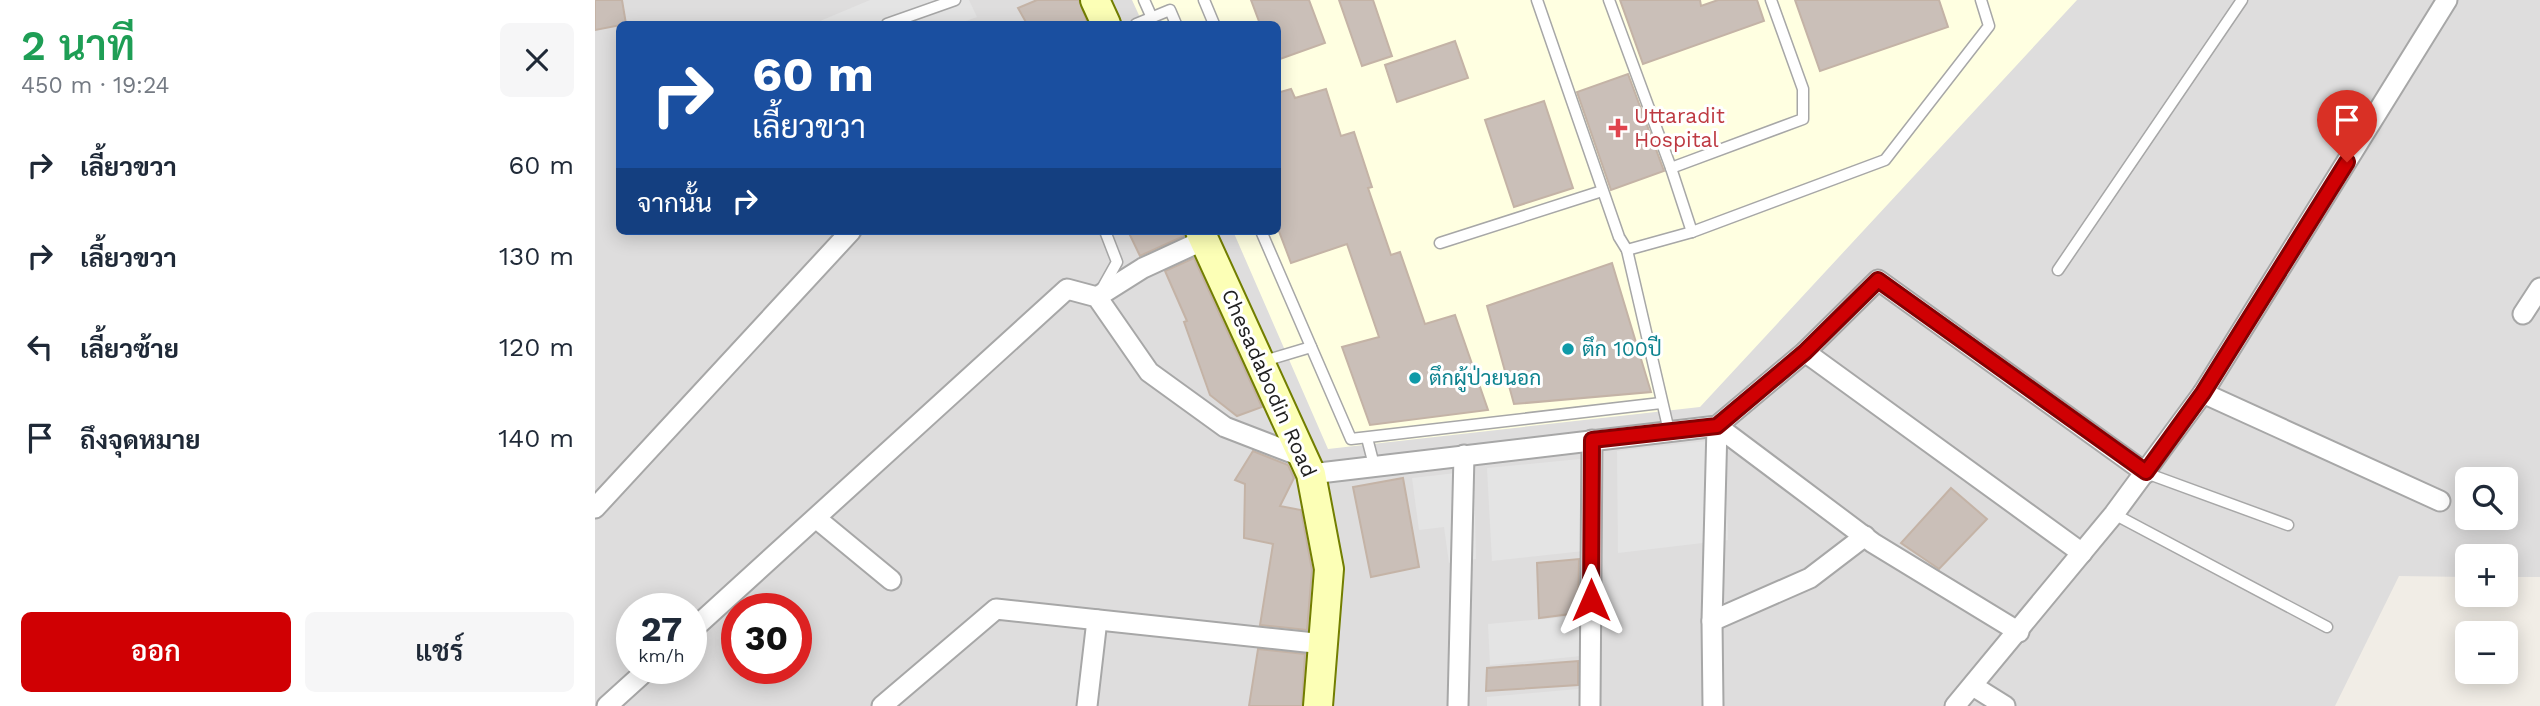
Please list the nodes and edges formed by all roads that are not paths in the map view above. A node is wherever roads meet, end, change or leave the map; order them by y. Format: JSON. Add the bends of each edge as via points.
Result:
{"nodes":[{"id":1,"x":955,"y":0,"type":"edge"},
{"id":2,"x":1144,"y":0,"type":"edge"},
{"id":3,"x":1204,"y":0,"type":"edge"},
{"id":4,"x":1537,"y":0,"type":"edge"},
{"id":5,"x":1609,"y":0,"type":"edge"},
{"id":6,"x":1771,"y":0,"type":"edge"},
{"id":7,"x":1981,"y":0,"type":"edge"},
{"id":8,"x":2242,"y":0,"type":"edge"},
{"id":9,"x":2447,"y":0,"type":"edge"},
{"id":10,"x":1151,"y":18,"type":"junction"},
{"id":11,"x":897,"y":21,"type":"edge"},
{"id":12,"x":1144,"y":21,"type":"edge"},
{"id":13,"x":1175,"y":21,"type":"edge"},
{"id":14,"x":1213,"y":21,"type":"edge"},
{"id":15,"x":1671,"y":167,"type":"junction"},
{"id":16,"x":1602,"y":191,"type":"junction"},
{"id":17,"x":1692,"y":232,"type":"junction"},
{"id":18,"x":847,"y":235,"type":"edge"},
{"id":19,"x":1107,"y":235,"type":"edge"},
{"id":20,"x":1202,"y":235,"type":"edge"},
{"id":21,"x":1263,"y":235,"type":"edge"},
{"id":22,"x":1440,"y":243,"type":"dead end"},
{"id":23,"x":1627,"y":250,"type":"junction"},
{"id":24,"x":2058,"y":270,"type":"dead end"},
{"id":25,"x":2540,"y":288,"type":"edge"},
{"id":26,"x":1097,"y":297,"type":"junction"},
{"id":27,"x":2523,"y":314,"type":"dead end"},
{"id":28,"x":1311,"y":348,"type":"junction"},
{"id":29,"x":1805,"y":352,"type":"junction"},
{"id":30,"x":1261,"y":362,"type":"junction"},
{"id":31,"x":2203,"y":393,"type":"junction"},
{"id":32,"x":1661,"y":403,"type":"junction"},
{"id":33,"x":1717,"y":426,"type":"junction"},
{"id":34,"x":1669,"y":431,"type":"junction"},
{"id":35,"x":1367,"y":438,"type":"junction"},
{"id":36,"x":1592,"y":440,"type":"junction"},
{"id":37,"x":1464,"y":454,"type":"junction"},
{"id":38,"x":1307,"y":465,"type":"junction"},
{"id":39,"x":1374,"y":465,"type":"junction"},
{"id":40,"x":2146,"y":472,"type":"junction"},
{"id":41,"x":2440,"y":501,"type":"dead end"},
{"id":42,"x":595,"y":508,"type":"edge"},
{"id":43,"x":2114,"y":514,"type":"junction"},
{"id":44,"x":817,"y":519,"type":"junction"},
{"id":45,"x":2288,"y":525,"type":"dead end"},
{"id":46,"x":1865,"y":536,"type":"junction"},
{"id":47,"x":2082,"y":553,"type":"junction"},
{"id":48,"x":891,"y":580,"type":"dead end"},
{"id":49,"x":707,"y":617,"type":"edge"},
{"id":50,"x":1097,"y":620,"type":"junction"},
{"id":51,"x":1712,"y":621,"type":"junction"},
{"id":52,"x":2327,"y":627,"type":"dead end"},
{"id":53,"x":2019,"y":632,"type":"junction"},
{"id":54,"x":1324,"y":644,"type":"junction"},
{"id":55,"x":631,"y":684,"type":"edge"},
{"id":56,"x":1973,"y":686,"type":"junction"},
{"id":57,"x":607,"y":706,"type":"edge"},
{"id":58,"x":882,"y":706,"type":"edge"},
{"id":59,"x":1087,"y":706,"type":"edge"},
{"id":60,"x":1318,"y":706,"type":"edge"},
{"id":61,"x":1458,"y":706,"type":"edge"},
{"id":62,"x":1590,"y":706,"type":"edge"},
{"id":63,"x":1713,"y":706,"type":"edge"},
{"id":64,"x":1955,"y":706,"type":"edge"},
{"id":65,"x":2005,"y":706,"type":"edge"}],
"edges":[{"from":1,"to":11,"type":"lane"},
{"from":2,"to":10,"type":"lane"},
{"from":3,"to":14,"type":"lane"},
{"from":4,"to":16,"type":"lane"},
{"from":5,"to":15,"type":"lane"},
{"from":6,"to":15,"type":"lane","via":[[1803,89],[1804,119]]},
{"from":7,"to":17,"type":"lane","via":[[1989,26],[1885,160]]},
{"from":8,"to":24,"type":"lane"},
{"from":9,"to":31,"type":"street"},
{"from":10,"to":12,"type":"lane"},
{"from":10,"to":13,"type":"lane","via":[[1170,10]]},
{"from":15,"to":17,"type":"lane"},
{"from":16,"to":22,"type":"lane"},
{"from":16,"to":23,"type":"lane"},
{"from":17,"to":23,"type":"lane"},
{"from":18,"to":42,"type":"street"},
{"from":19,"to":26,"type":"lane","via":[[1117,262]]},
{"from":20,"to":26,"type":"street"},
{"from":20,"to":30,"type":"street","name":"Chesadabodin Road"},
{"from":21,"to":28,"type":"lane"},
{"from":23,"to":32,"type":"lane"},
{"from":25,"to":27,"type":"street"},
{"from":26,"to":38,"type":"street","via":[[1149,372],[1225,427]]},
{"from":26,"to":44,"type":"street","via":[[1067,289]]},
{"from":28,"to":30,"type":"lane"},
{"from":28,"to":35,"type":"lane","via":[[1351,439]]},
{"from":29,"to":33,"type":"street"},
{"from":29,"to":40,"type":"street","via":[[1878,280]]},
{"from":29,"to":47,"type":"street"},
{"from":30,"to":38,"type":"street","name":"Chesadabodin Road"},
{"from":31,"to":40,"type":"street"},
{"from":31,"to":41,"type":"street"},
{"from":32,"to":34,"type":"lane"},
{"from":32,"to":35,"type":"lane"},
{"from":33,"to":34,"type":"street"},
{"from":33,"to":46,"type":"street"},
{"from":33,"to":51,"type":"street"},
{"from":34,"to":36,"type":"street"},
{"from":35,"to":39,"type":"lane"},
{"from":36,"to":37,"type":"street"},
{"from":36,"to":62,"type":"street"},
{"from":37,"to":39,"type":"street"},
{"from":37,"to":61,"type":"street"},
{"from":38,"to":39,"type":"street"},
{"from":38,"to":54,"type":"street","name":"Chesadabodin Road","via":[[1329,569]]},
{"from":40,"to":43,"type":"street"},
{"from":40,"to":45,"type":"lane"},
{"from":43,"to":47,"type":"street"},
{"from":43,"to":52,"type":"lane"},
{"from":44,"to":48,"type":"street"},
{"from":44,"to":49,"type":"street"},
{"from":46,"to":51,"type":"street","via":[[1810,578]]},
{"from":46,"to":53,"type":"street"},
{"from":47,"to":53,"type":"street"},
{"from":50,"to":54,"type":"street"},
{"from":50,"to":58,"type":"street","via":[[996,609]]},
{"from":50,"to":59,"type":"street"},
{"from":51,"to":63,"type":"street"},
{"from":53,"to":56,"type":"street"},
{"from":54,"to":60,"type":"street","name":"Chesadabodin Road"},
{"from":55,"to":57,"type":"street"},
{"from":56,"to":64,"type":"street"},
{"from":56,"to":65,"type":"street"}]}
